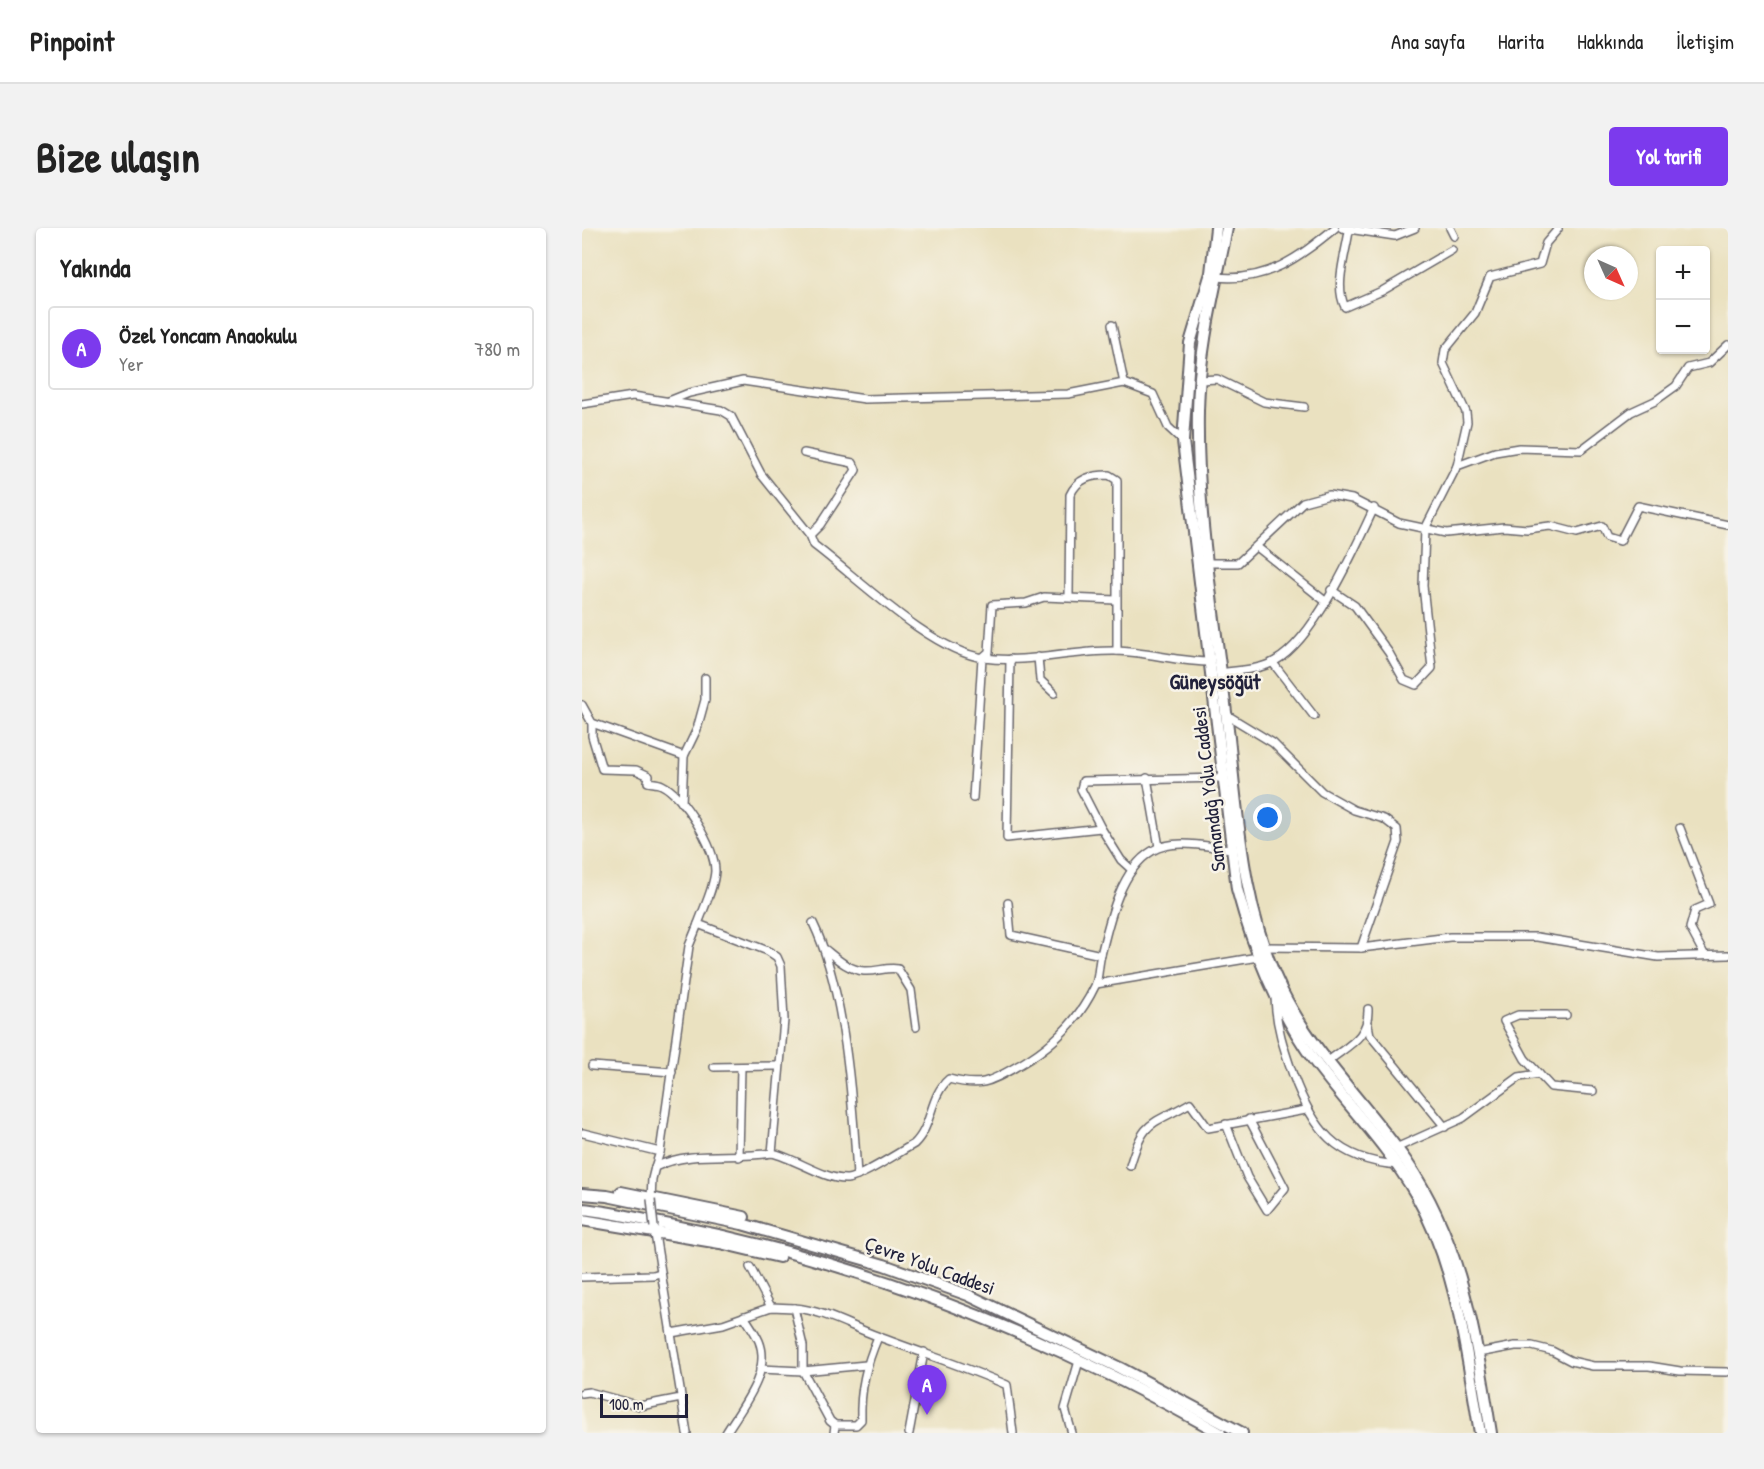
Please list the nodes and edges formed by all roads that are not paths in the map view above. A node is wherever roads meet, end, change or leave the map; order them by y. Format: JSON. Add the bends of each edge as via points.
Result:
{"nodes":[{"id":1,"x":1216,"y":228,"type":"edge"},
{"id":2,"x":1227,"y":228,"type":"edge"},
{"id":3,"x":1335,"y":228,"type":"edge"},
{"id":4,"x":1415,"y":228,"type":"edge"},
{"id":5,"x":1450,"y":228,"type":"edge"},
{"id":6,"x":1346,"y":229,"type":"edge"},
{"id":7,"x":1558,"y":229,"type":"edge"},
{"id":8,"x":1454,"y":236,"type":"dead end"},
{"id":9,"x":1452,"y":250,"type":"dead end"},
{"id":10,"x":1217,"y":276,"type":"junction"},
{"id":11,"x":1112,"y":326,"type":"dead end"},
{"id":12,"x":1728,"y":345,"type":"edge"},
{"id":13,"x":1200,"y":380,"type":"junction"},
{"id":14,"x":1124,"y":383,"type":"junction"},
{"id":15,"x":669,"y":401,"type":"junction"},
{"id":16,"x":582,"y":404,"type":"edge"},
{"id":17,"x":1304,"y":406,"type":"dead end"},
{"id":18,"x":1183,"y":441,"type":"junction"},
{"id":19,"x":804,"y":453,"type":"dead end"},
{"id":20,"x":1457,"y":466,"type":"junction"},
{"id":21,"x":1374,"y":508,"type":"junction"},
{"id":22,"x":1728,"y":525,"type":"edge"},
{"id":23,"x":1425,"y":530,"type":"junction"},
{"id":24,"x":810,"y":535,"type":"junction"},
{"id":25,"x":1257,"y":547,"type":"junction"},
{"id":26,"x":1208,"y":563,"type":"junction"},
{"id":27,"x":1331,"y":590,"type":"junction"},
{"id":28,"x":1069,"y":596,"type":"junction"},
{"id":29,"x":1116,"y":600,"type":"junction"},
{"id":30,"x":1324,"y":601,"type":"junction"},
{"id":31,"x":1117,"y":651,"type":"junction"},
{"id":32,"x":1038,"y":657,"type":"junction"},
{"id":33,"x":982,"y":658,"type":"junction"},
{"id":34,"x":1010,"y":659,"type":"junction"},
{"id":35,"x":1211,"y":662,"type":"junction"},
{"id":36,"x":1273,"y":663,"type":"junction"},
{"id":37,"x":1221,"y":673,"type":"junction"},
{"id":38,"x":705,"y":678,"type":"dead end"},
{"id":39,"x":1054,"y":693,"type":"dead end"},
{"id":40,"x":582,"y":705,"type":"edge"},
{"id":41,"x":1227,"y":715,"type":"junction"},
{"id":42,"x":1314,"y":716,"type":"dead end"},
{"id":43,"x":591,"y":723,"type":"junction"},
{"id":44,"x":684,"y":756,"type":"junction"},
{"id":45,"x":1147,"y":778,"type":"junction"},
{"id":46,"x":1224,"y":778,"type":"junction"},
{"id":47,"x":973,"y":798,"type":"dead end"},
{"id":48,"x":682,"y":803,"type":"junction"},
{"id":49,"x":1101,"y":828,"type":"junction"},
{"id":50,"x":1680,"y":828,"type":"dead end"},
{"id":51,"x":1159,"y":847,"type":"junction"},
{"id":52,"x":1232,"y":849,"type":"junction"},
{"id":53,"x":1132,"y":870,"type":"junction"},
{"id":54,"x":1008,"y":903,"type":"dead end"},
{"id":55,"x":813,"y":923,"type":"dead end"},
{"id":56,"x":698,"y":924,"type":"junction"},
{"id":57,"x":1265,"y":947,"type":"junction"},
{"id":58,"x":1361,"y":948,"type":"junction"},
{"id":59,"x":826,"y":950,"type":"junction"},
{"id":60,"x":1704,"y":954,"type":"junction"},
{"id":61,"x":1101,"y":955,"type":"junction"},
{"id":62,"x":1728,"y":955,"type":"edge"},
{"id":63,"x":1258,"y":957,"type":"junction"},
{"id":64,"x":1096,"y":984,"type":"junction"},
{"id":65,"x":1275,"y":998,"type":"junction"},
{"id":66,"x":1368,"y":1009,"type":"dead end"},
{"id":67,"x":1566,"y":1015,"type":"dead end"},
{"id":68,"x":1368,"y":1025,"type":"junction"},
{"id":69,"x":916,"y":1027,"type":"dead end"},
{"id":70,"x":1327,"y":1062,"type":"junction"},
{"id":71,"x":592,"y":1066,"type":"dead end"},
{"id":72,"x":779,"y":1066,"type":"junction"},
{"id":73,"x":741,"y":1067,"type":"junction"},
{"id":74,"x":714,"y":1068,"type":"dead end"},
{"id":75,"x":672,"y":1072,"type":"junction"},
{"id":76,"x":1539,"y":1074,"type":"junction"},
{"id":77,"x":1593,"y":1092,"type":"dead end"},
{"id":78,"x":1306,"y":1110,"type":"junction"},
{"id":79,"x":1249,"y":1119,"type":"junction"},
{"id":80,"x":1226,"y":1124,"type":"junction"},
{"id":81,"x":1445,"y":1127,"type":"junction"},
{"id":82,"x":583,"y":1133,"type":"edge"},
{"id":83,"x":1396,"y":1148,"type":"junction"},
{"id":84,"x":660,"y":1152,"type":"junction"},
{"id":85,"x":772,"y":1153,"type":"junction"},
{"id":86,"x":739,"y":1157,"type":"junction"},
{"id":87,"x":1398,"y":1165,"type":"junction"},
{"id":88,"x":1130,"y":1166,"type":"dead end"},
{"id":89,"x":656,"y":1167,"type":"junction"},
{"id":90,"x":856,"y":1176,"type":"junction"},
{"id":91,"x":582,"y":1187,"type":"edge"},
{"id":92,"x":582,"y":1194,"type":"edge"},
{"id":93,"x":651,"y":1198,"type":"junction"},
{"id":94,"x":582,"y":1209,"type":"edge"},
{"id":95,"x":582,"y":1220,"type":"edge"},
{"id":96,"x":654,"y":1229,"type":"junction"},
{"id":97,"x":857,"y":1257,"type":"junction"},
{"id":98,"x":823,"y":1263,"type":"junction"},
{"id":99,"x":750,"y":1267,"type":"dead end"},
{"id":100,"x":660,"y":1273,"type":"junction"},
{"id":101,"x":582,"y":1277,"type":"edge"},
{"id":102,"x":771,"y":1307,"type":"junction"},
{"id":103,"x":794,"y":1308,"type":"junction"},
{"id":104,"x":744,"y":1316,"type":"junction"},
{"id":105,"x":671,"y":1333,"type":"junction"},
{"id":106,"x":878,"y":1337,"type":"junction"},
{"id":107,"x":924,"y":1352,"type":"junction"},
{"id":108,"x":1478,"y":1353,"type":"junction"},
{"id":109,"x":1079,"y":1361,"type":"junction"},
{"id":110,"x":866,"y":1365,"type":"junction"},
{"id":111,"x":760,"y":1369,"type":"junction"},
{"id":112,"x":803,"y":1371,"type":"junction"},
{"id":113,"x":1727,"y":1372,"type":"edge"},
{"id":114,"x":582,"y":1392,"type":"edge"},
{"id":115,"x":681,"y":1398,"type":"junction"},
{"id":116,"x":835,"y":1429,"type":"edge"},
{"id":117,"x":687,"y":1433,"type":"edge"},
{"id":118,"x":726,"y":1433,"type":"edge"},
{"id":119,"x":909,"y":1433,"type":"edge"},
{"id":120,"x":1013,"y":1433,"type":"edge"},
{"id":121,"x":1072,"y":1433,"type":"edge"},
{"id":122,"x":1220,"y":1433,"type":"edge"},
{"id":123,"x":1242,"y":1433,"type":"edge"},
{"id":124,"x":1480,"y":1433,"type":"edge"},
{"id":125,"x":1491,"y":1433,"type":"edge"}],
"edges":[{"from":1,"to":18,"type":"highway","name":"Samandağ Yolu Caddesi","via":[[1211,273],[1190,343]]},
{"from":2,"to":10,"type":"highway","name":"Samandağ Yolu Caddesi"},
{"from":3,"to":10,"type":"street","via":[[1301,255],[1258,276]]},
{"from":4,"to":6,"type":"street","via":[[1395,236]]},
{"from":5,"to":8,"type":"street"},
{"from":6,"to":9,"type":"street","via":[[1342,269],[1345,307],[1382,291]]},
{"from":7,"to":20,"type":"street","via":[[1546,243],[1540,264],[1490,277],[1475,313],[1445,350],[1443,363],[1466,412]]},
{"from":10,"to":13,"type":"highway","name":"Samandağ Yolu Caddesi"},
{"from":11,"to":14,"type":"street"},
{"from":12,"to":20,"type":"street","via":[[1709,363],[1688,369],[1676,386],[1631,412],[1581,450],[1518,448]]},
{"from":13,"to":17,"type":"street","via":[[1217,379],[1264,402]]},
{"from":13,"to":26,"type":"highway","name":"Samandağ Yolu Caddesi","via":[[1198,466]]},
{"from":14,"to":15,"type":"street","via":[[1068,394],[865,399],[743,381]]},
{"from":14,"to":18,"type":"street","via":[[1153,394],[1168,427]]},
{"from":15,"to":16,"type":"street","via":[[633,396]]},
{"from":15,"to":24,"type":"street","via":[[721,410],[731,416],[761,474]]},
{"from":18,"to":35,"type":"highway","name":"Samandağ Yolu Caddesi"},
{"from":19,"to":24,"type":"street","via":[[854,463],[856,470]]},
{"from":20,"to":23,"type":"street"},
{"from":21,"to":23,"type":"street","via":[[1399,523]]},
{"from":21,"to":25,"type":"street","via":[[1329,495],[1303,502]]},
{"from":21,"to":27,"type":"street","via":[[1353,555]]},
{"from":22,"to":23,"type":"street","via":[[1638,506],[1620,541],[1607,537],[1602,526],[1577,533],[1550,526],[1446,533]]},
{"from":23,"to":27,"type":"street","via":[[1423,586],[1432,668],[1416,685],[1404,680],[1389,652],[1354,606]]},
{"from":24,"to":33,"type":"street","via":[[814,545],[919,628]]},
{"from":25,"to":26,"type":"street","via":[[1238,563]]},
{"from":25,"to":30,"type":"street"},
{"from":26,"to":37,"type":"highway","name":"Samandağ Yolu Caddesi"},
{"from":27,"to":30,"type":"street"},
{"from":28,"to":29,"type":"street"},
{"from":28,"to":29,"type":"street","via":[[1070,495],[1076,482],[1083,478],[1110,475],[1117,480]]},
{"from":28,"to":33,"type":"street","via":[[992,605],[989,651]]},
{"from":29,"to":31,"type":"street"},
{"from":30,"to":36,"type":"street","via":[[1292,650]]},
{"from":31,"to":32,"type":"street"},
{"from":31,"to":35,"type":"street"},
{"from":32,"to":34,"type":"street"},
{"from":32,"to":39,"type":"street","via":[[1041,680]]},
{"from":33,"to":34,"type":"street"},
{"from":33,"to":47,"type":"street"},
{"from":34,"to":49,"type":"street","via":[[1007,838]]},
{"from":35,"to":46,"type":"highway","name":"Samandağ Yolu Caddesi"},
{"from":36,"to":37,"type":"street"},
{"from":36,"to":42,"type":"street"},
{"from":37,"to":41,"type":"highway","name":"Samandağ Yolu Caddesi"},
{"from":38,"to":44,"type":"street","via":[[705,700]]},
{"from":40,"to":43,"type":"street"},
{"from":41,"to":57,"type":"highway","name":"Samandağ Yolu Caddesi","via":[[1245,874]]},
{"from":41,"to":58,"type":"street","via":[[1273,743],[1323,792],[1354,810],[1384,819],[1397,829],[1398,842]]},
{"from":43,"to":44,"type":"street"},
{"from":43,"to":48,"type":"street","via":[[602,769],[636,770]]},
{"from":44,"to":48,"type":"street"},
{"from":45,"to":46,"type":"street"},
{"from":45,"to":49,"type":"street","via":[[1083,781],[1081,789]]},
{"from":45,"to":51,"type":"street"},
{"from":46,"to":52,"type":"highway","name":"Samandağ Yolu Caddesi"},
{"from":48,"to":56,"type":"street","via":[[715,867]]},
{"from":49,"to":53,"type":"street"},
{"from":50,"to":60,"type":"street","via":[[1709,904],[1695,910],[1690,928]]},
{"from":51,"to":52,"type":"street"},
{"from":51,"to":53,"type":"street","via":[[1141,858]]},
{"from":52,"to":63,"type":"highway","name":"Samandağ Yolu Caddesi","via":[[1237,889]]},
{"from":53,"to":61,"type":"street"},
{"from":54,"to":61,"type":"street","via":[[1011,935]]},
{"from":55,"to":59,"type":"street"},
{"from":56,"to":72,"type":"street","via":[[777,957],[784,1020]]},
{"from":56,"to":75,"type":"street","via":[[689,946]]},
{"from":57,"to":58,"type":"street"},
{"from":57,"to":70,"type":"highway","name":"Samandağ Yolu Caddesi","via":[[1294,1013]]},
{"from":58,"to":60,"type":"street","via":[[1450,937],[1537,937],[1658,957]]},
{"from":59,"to":69,"type":"street","via":[[841,963],[862,971],[898,969],[911,990]]},
{"from":59,"to":90,"type":"street","via":[[843,1039]]},
{"from":60,"to":62,"type":"street"},
{"from":61,"to":64,"type":"street"},
{"from":63,"to":64,"type":"street"},
{"from":63,"to":65,"type":"highway","name":"Samandağ Yolu Caddesi"},
{"from":64,"to":90,"type":"street","via":[[1055,1041],[993,1079],[973,1085],[949,1079],[939,1088],[921,1137]]},
{"from":65,"to":78,"type":"street","via":[[1279,1034]]},
{"from":65,"to":87,"type":"highway","name":"Samandağ Yolu Caddesi","via":[[1316,1062]]},
{"from":66,"to":68,"type":"street"},
{"from":67,"to":76,"type":"street","via":[[1518,1015],[1504,1021],[1525,1059]]},
{"from":68,"to":70,"type":"street"},
{"from":68,"to":81,"type":"street","via":[[1370,1035]]},
{"from":70,"to":83,"type":"highway","name":"Samandağ Yolu Caddesi"},
{"from":71,"to":75,"type":"street"},
{"from":72,"to":73,"type":"street"},
{"from":72,"to":85,"type":"street"},
{"from":73,"to":74,"type":"street"},
{"from":73,"to":86,"type":"street"},
{"from":75,"to":84,"type":"street"},
{"from":76,"to":77,"type":"street","via":[[1551,1087]]},
{"from":76,"to":81,"type":"street","via":[[1520,1077]]},
{"from":78,"to":79,"type":"street"},
{"from":78,"to":87,"type":"street","via":[[1330,1140],[1373,1160]]},
{"from":79,"to":80,"type":"street"},
{"from":79,"to":80,"type":"street","via":[[1285,1188],[1267,1210],[1247,1177]]},
{"from":80,"to":88,"type":"street","via":[[1208,1128],[1190,1103],[1161,1116],[1144,1130]]},
{"from":81,"to":83,"type":"street"},
{"from":82,"to":84,"type":"street"},
{"from":83,"to":108,"type":"highway","name":"Samandağ Yolu Caddesi","via":[[1443,1228],[1466,1296]]},
{"from":84,"to":89,"type":"street"},
{"from":85,"to":86,"type":"street"},
{"from":85,"to":90,"type":"street","via":[[841,1179]]},
{"from":86,"to":89,"type":"street","via":[[696,1155]]},
{"from":87,"to":124,"type":"highway","name":"Samandağ Yolu Caddesi","via":[[1445,1259],[1457,1300]]},
{"from":89,"to":93,"type":"street"},
{"from":91,"to":93,"type":"highway"},
{"from":92,"to":97,"type":"highway","name":"Çevre Yolu Caddesi","via":[[742,1224]]},
{"from":93,"to":96,"type":"street","bridge":true},
{"from":93,"to":97,"type":"highway","via":[[786,1229]]},
{"from":94,"to":98,"type":"highway","name":"Çevre Yolu Caddesi","via":[[740,1239]]},
{"from":95,"to":96,"type":"highway"},
{"from":96,"to":98,"type":"highway"},
{"from":96,"to":100,"type":"street"},
{"from":97,"to":123,"type":"highway","name":"Çevre Yolu Caddesi","via":[[968,1294]]},
{"from":98,"to":109,"type":"highway","name":"Çevre Yolu Caddesi","via":[[966,1310]]},
{"from":99,"to":102,"type":"street"},
{"from":100,"to":101,"type":"street"},
{"from":100,"to":105,"type":"street"},
{"from":102,"to":103,"type":"street"},
{"from":102,"to":104,"type":"street"},
{"from":103,"to":106,"type":"street","via":[[810,1309]]},
{"from":103,"to":112,"type":"street"},
{"from":104,"to":105,"type":"street","via":[[723,1324]]},
{"from":104,"to":111,"type":"street","via":[[760,1342]]},
{"from":105,"to":115,"type":"street"},
{"from":106,"to":107,"type":"street"},
{"from":106,"to":110,"type":"street"},
{"from":107,"to":119,"type":"street"},
{"from":107,"to":120,"type":"street","via":[[1007,1385]]},
{"from":108,"to":113,"type":"street","via":[[1532,1346],[1593,1366]]},
{"from":108,"to":125,"type":"highway","name":"Samandağ Yolu Caddesi"},
{"from":109,"to":121,"type":"street","via":[[1065,1409]]},
{"from":109,"to":122,"type":"highway","name":"Çevre Yolu Caddesi"},
{"from":110,"to":112,"type":"street"},
{"from":110,"to":116,"type":"street","via":[[860,1395],[861,1420],[856,1425]]},
{"from":111,"to":112,"type":"street"},
{"from":111,"to":118,"type":"street","via":[[748,1399]]},
{"from":112,"to":116,"type":"street"},
{"from":114,"to":115,"type":"street","via":[[640,1406]]},
{"from":115,"to":117,"type":"street"}]}
